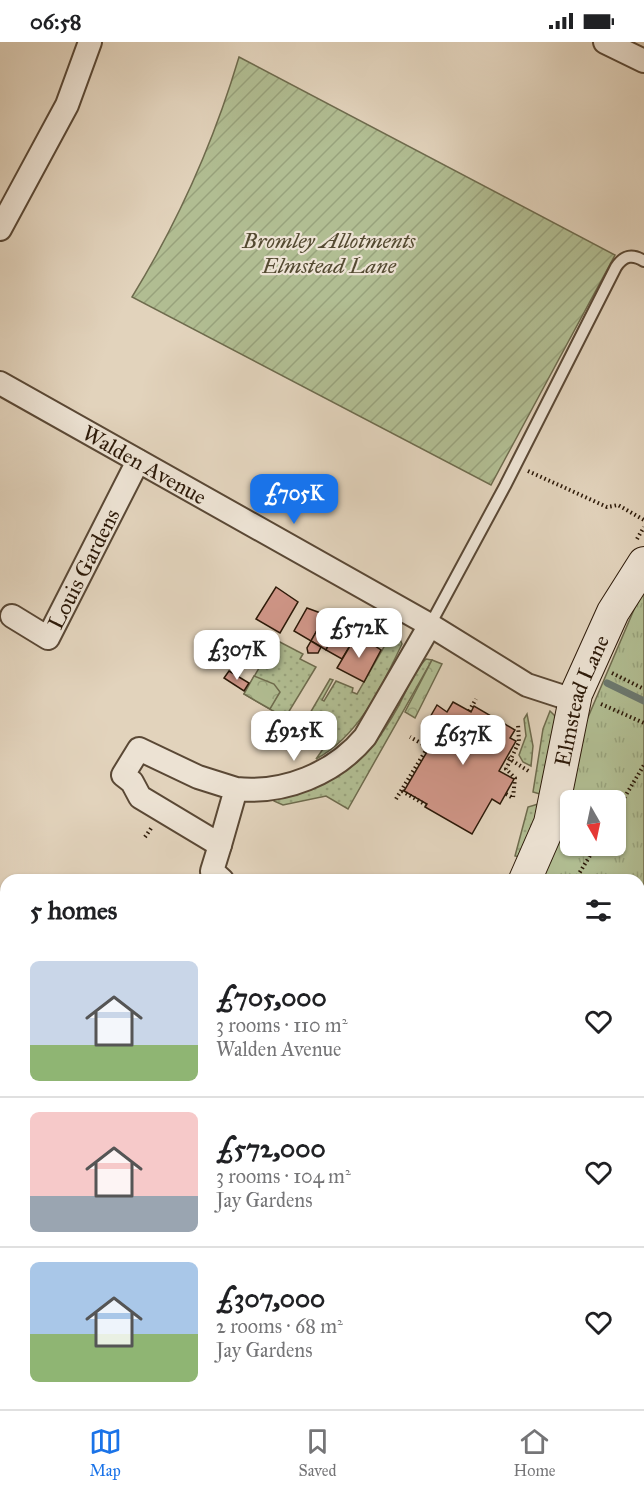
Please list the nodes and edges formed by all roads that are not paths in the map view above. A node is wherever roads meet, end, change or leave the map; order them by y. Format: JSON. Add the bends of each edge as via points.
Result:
{"nodes":[{"id":1,"x":90,"y":42,"type":"edge"},
{"id":2,"x":605,"y":42,"type":"edge"},
{"id":3,"x":644,"y":62,"type":"edge"},
{"id":4,"x":0,"y":229,"type":"edge"},
{"id":5,"x":644,"y":261,"type":"edge"},
{"id":6,"x":0,"y":383,"type":"edge"},
{"id":7,"x":138,"y":461,"type":"junction"},
{"id":8,"x":644,"y":563,"type":"edge"},
{"id":9,"x":12,"y":616,"type":"dead end"},
{"id":10,"x":430,"y":625,"type":"junction"},
{"id":11,"x":575,"y":697,"type":"junction"},
{"id":12,"x":236,"y":789,"type":"junction"},
{"id":13,"x":220,"y":845,"type":"junction"},
{"id":14,"x":216,"y":874,"type":"edge"},
{"id":15,"x":528,"y":874,"type":"edge"}],
"edges":[{"from":1,"to":4,"type":"street","via":[[67,105]]},
{"from":2,"to":3,"type":"street"},
{"from":5,"to":10,"type":"lane","via":[[630,256],[616,267],[516,466]]},
{"from":6,"to":7,"type":"street","name":"Walden Avenue"},
{"from":7,"to":9,"type":"street","name":"Louis Gardens","via":[[48,638]]},
{"from":7,"to":10,"type":"street","name":"Walden Avenue"},
{"from":8,"to":11,"type":"street","name":"Elmstead Lane","via":[[613,612]]},
{"from":10,"to":11,"type":"street","name":"Walden Avenue","via":[[527,685]]},
{"from":10,"to":12,"type":"street","via":[[353,752],[336,765],[303,780],[254,791]]},
{"from":11,"to":15,"type":"street","name":"Elmstead Lane","via":[[550,823]]},
{"from":12,"to":13,"type":"street"},
{"from":12,"to":13,"type":"street","via":[[198,777],[132,744],[123,774],[140,797]]},
{"from":13,"to":14,"type":"street","via":[[213,871]]}]}
